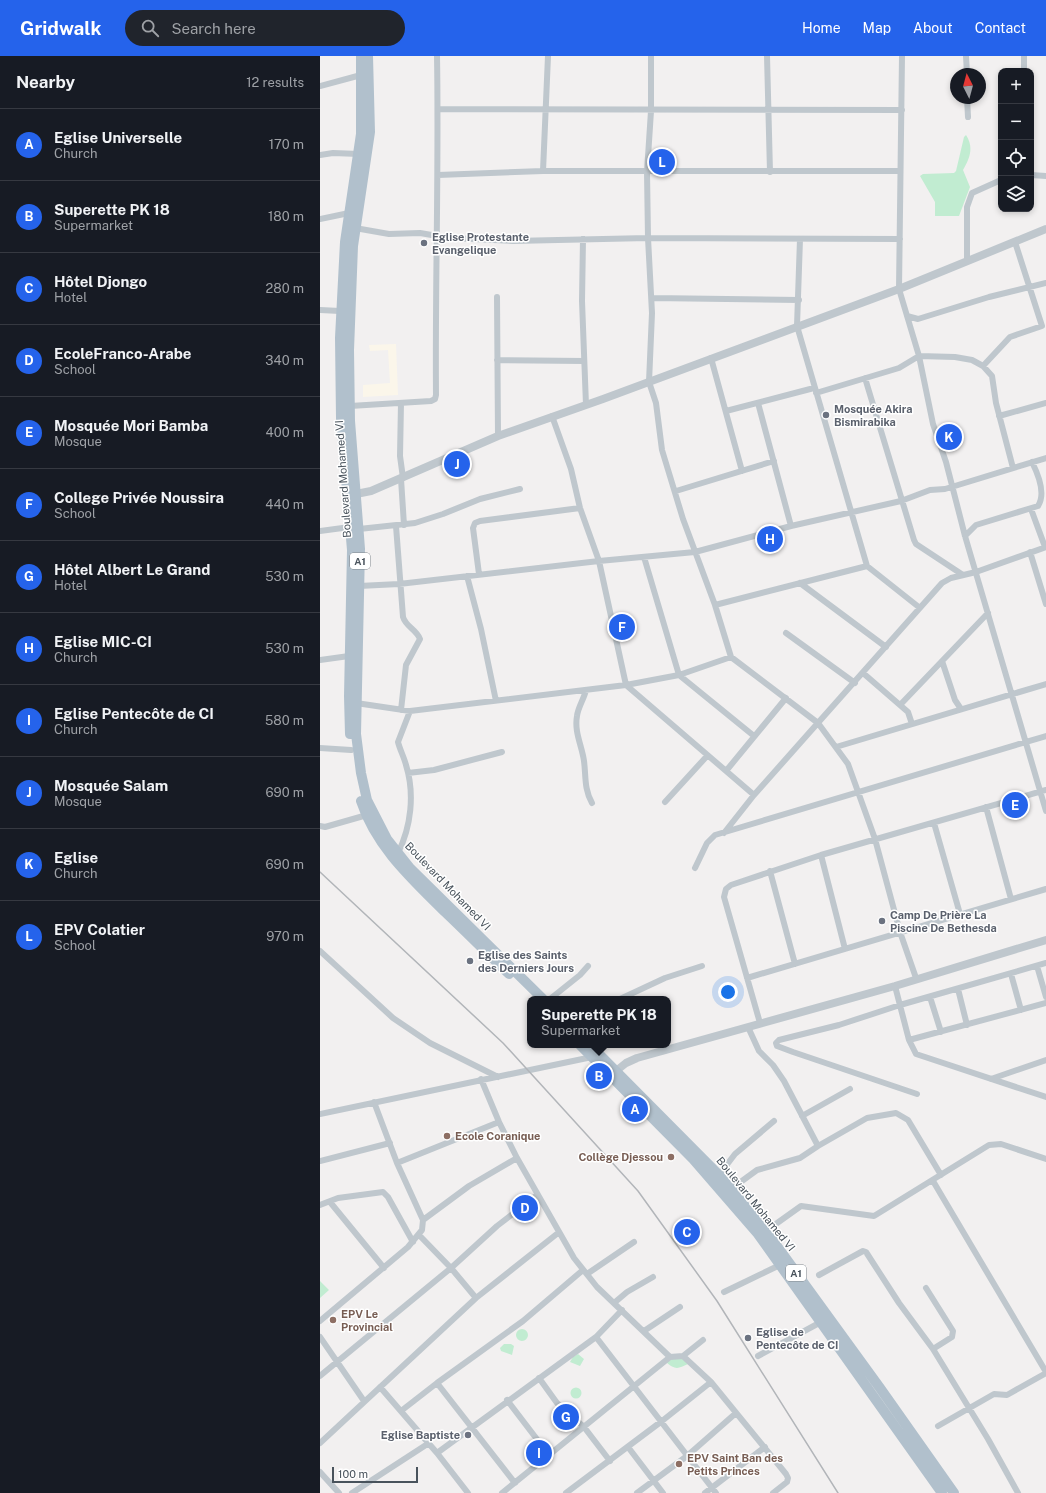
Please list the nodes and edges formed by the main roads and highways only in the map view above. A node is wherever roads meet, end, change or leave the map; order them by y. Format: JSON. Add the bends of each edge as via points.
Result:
{"nodes":[{"id":1,"x":361,"y":56,"type":"edge"},
{"id":2,"x":368,"y":56,"type":"edge"},
{"id":3,"x":347,"y":269,"type":"junction"},
{"id":4,"x":352,"y":494,"type":"junction"},
{"id":5,"x":355,"y":528,"type":"junction"},
{"id":6,"x":531,"y":996,"type":"edge"},
{"id":7,"x":540,"y":996,"type":"edge"},
{"id":8,"x":584,"y":1048,"type":"edge"},
{"id":9,"x":592,"y":1048,"type":"edge"},
{"id":10,"x":595,"y":1055,"type":"junction"},
{"id":11,"x":614,"y":1073,"type":"junction"},
{"id":12,"x":942,"y":1493,"type":"edge"},
{"id":13,"x":954,"y":1493,"type":"edge"}],
"edges":[{"from":1,"to":3,"type":"main road","name":"Boulevard Mohamed VI","number":"A1","via":[[361,134],[349,213]]},
{"from":2,"to":3,"type":"main road","name":"Boulevard Mohamed VI","number":"A1","via":[[370,132]]},
{"from":3,"to":4,"type":"main road","name":"Boulevard Mohamed VI","number":"A1"},
{"from":3,"to":4,"type":"main road","name":"Boulevard Mohamed VI","number":"A1","via":[[340,311],[342,418]]},
{"from":4,"to":5,"type":"main road","name":"Boulevard Mohamed VI","number":"A1"},
{"from":5,"to":6,"type":"main road","name":"Boulevard Mohamed VI","number":"A1","via":[[352,550],[349,716],[351,750],[358,789],[367,815],[389,854],[405,874]]},
{"from":5,"to":7,"type":"main road","name":"Boulevard Mohamed VI","number":"A1","via":[[359,586],[356,703],[358,751],[364,788],[375,817],[387,839],[410,868]]},
{"from":8,"to":10,"type":"main road","name":"Boulevard Mohamed VI","number":"A1"},
{"from":9,"to":10,"type":"main road","name":"Boulevard Mohamed VI","number":"A1"},
{"from":10,"to":11,"type":"main road","name":"Boulevard Mohamed VI","number":"A1"},
{"from":11,"to":12,"type":"main road","name":"Boulevard Mohamed VI","number":"A1","via":[[758,1234]]},
{"from":11,"to":13,"type":"main road","name":"Boulevard Mohamed VI","number":"A1","via":[[719,1175],[766,1231]]}]}
